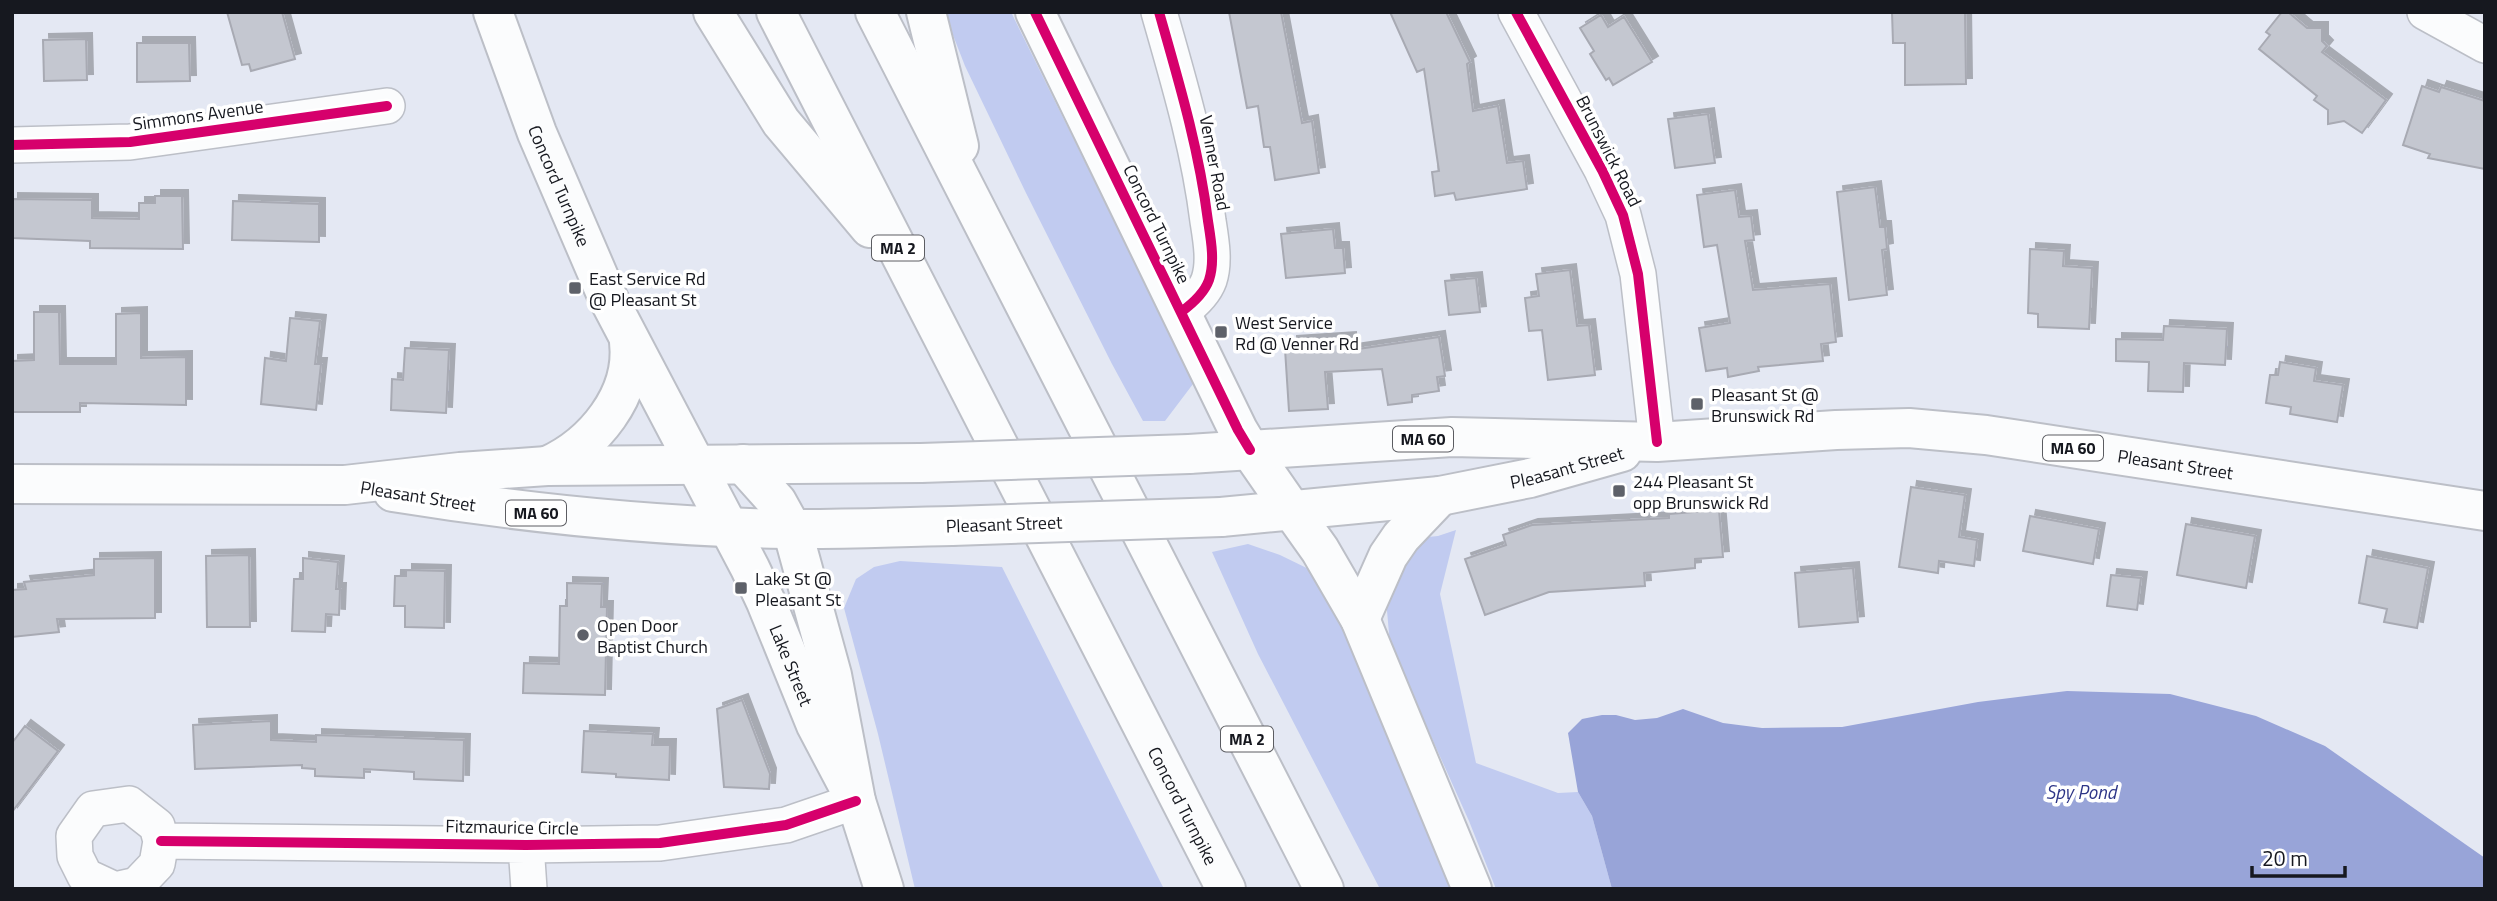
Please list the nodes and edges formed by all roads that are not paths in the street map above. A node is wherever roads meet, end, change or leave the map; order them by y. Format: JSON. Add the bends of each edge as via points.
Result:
{"nodes":[{"id":1,"x":493,"y":12,"type":"edge"},
{"id":2,"x":713,"y":12,"type":"edge"},
{"id":3,"x":776,"y":12,"type":"edge"},
{"id":4,"x":875,"y":12,"type":"edge"},
{"id":5,"x":926,"y":12,"type":"edge"},
{"id":6,"x":1035,"y":12,"type":"edge"},
{"id":7,"x":1159,"y":12,"type":"edge"},
{"id":8,"x":1516,"y":12,"type":"edge"},
{"id":9,"x":2425,"y":12,"type":"edge"},
{"id":10,"x":2485,"y":45,"type":"edge"},
{"id":11,"x":387,"y":106,"type":"dead end"},
{"id":12,"x":12,"y":145,"type":"edge"},
{"id":13,"x":975,"y":209,"type":"junction"},
{"id":14,"x":914,"y":279,"type":"junction"},
{"id":15,"x":1181,"y":312,"type":"junction"},
{"id":16,"x":629,"y":342,"type":"junction"},
{"id":17,"x":1657,"y":442,"type":"junction"},
{"id":18,"x":1250,"y":450,"type":"junction"},
{"id":19,"x":743,"y":464,"type":"junction"},
{"id":20,"x":695,"y":465,"type":"junction"},
{"id":21,"x":547,"y":466,"type":"junction"},
{"id":22,"x":12,"y":484,"type":"edge"},
{"id":23,"x":345,"y":485,"type":"junction"},
{"id":24,"x":1440,"y":496,"type":"junction"},
{"id":25,"x":2485,"y":511,"type":"edge"},
{"id":26,"x":1293,"y":512,"type":"junction"},
{"id":27,"x":728,"y":527,"type":"junction"},
{"id":28,"x":792,"y":529,"type":"junction"},
{"id":29,"x":1360,"y":619,"type":"junction"},
{"id":30,"x":856,"y":801,"type":"junction"},
{"id":31,"x":161,"y":841,"type":"junction"},
{"id":32,"x":526,"y":845,"type":"junction"},
{"id":33,"x":113,"y":889,"type":"edge"},
{"id":34,"x":119,"y":889,"type":"edge"},
{"id":35,"x":529,"y":889,"type":"edge"},
{"id":36,"x":884,"y":889,"type":"edge"},
{"id":37,"x":1226,"y":889,"type":"edge"},
{"id":38,"x":1324,"y":889,"type":"edge"},
{"id":39,"x":1472,"y":889,"type":"edge"}],
"edges":[{"from":1,"to":16,"type":"main road","name":"Concord Turnpike","via":[[563,197]]},
{"from":2,"to":14,"type":"main road","via":[[780,122]]},
{"from":3,"to":14,"type":"main road","name":"Concord Turnpike","number":"MA 2"},
{"from":4,"to":13,"type":"main road","number":"MA 2"},
{"from":5,"to":13,"type":"main road"},
{"from":6,"to":15,"type":"main road","name":"Concord Turnpike"},
{"from":7,"to":15,"type":"street","name":"Venner Road","via":[[1194,137],[1212,248],[1209,281]]},
{"from":8,"to":17,"type":"street","name":"Brunswick Road","via":[[1623,215],[1638,274]]},
{"from":9,"to":10,"type":"street"},
{"from":11,"to":12,"type":"street","name":"Simmons Avenue","via":[[130,142]]},
{"from":13,"to":38,"type":"main road","number":"MA 2"},
{"from":14,"to":37,"type":"main road","name":"Concord Turnpike","number":"MA 2"},
{"from":15,"to":18,"type":"main road","name":"Concord Turnpike"},
{"from":16,"to":20,"type":"main road","name":"Concord Turnpike"},
{"from":16,"to":21,"type":"main road","via":[[628,376],[606,418],[582,446]]},
{"from":17,"to":18,"type":"main road","name":"Pleasant Street","number":"MA 60","via":[[1452,437]]},
{"from":17,"to":24,"type":"main road","name":"Pleasant Street","number":"MA 60","via":[[1530,478]]},
{"from":17,"to":25,"type":"main road","name":"Pleasant Street","number":"MA 60","via":[[1836,430],[1960,432]]},
{"from":18,"to":19,"type":"main road","name":"Pleasant Street","number":"MA 60","bridge":true,"via":[[920,463]]},
{"from":18,"to":26,"type":"main road","name":"Concord Turnpike"},
{"from":19,"to":20,"type":"main road","name":"Pleasant Street","number":"MA 60"},
{"from":19,"to":28,"type":"main road","name":"Lake Street","via":[[767,489]]},
{"from":20,"to":21,"type":"main road","name":"Pleasant Street","number":"MA 60"},
{"from":20,"to":27,"type":"main road","name":"Lake Street"},
{"from":21,"to":23,"type":"main road","name":"Pleasant Street","number":"MA 60"},
{"from":22,"to":23,"type":"main road","name":"Pleasant Street","number":"MA 60"},
{"from":23,"to":27,"type":"main road","name":"Pleasant Street","number":"MA 60","via":[[505,509]]},
{"from":24,"to":26,"type":"main road","name":"Pleasant Street","number":"MA 60"},
{"from":24,"to":29,"type":"main road","via":[[1388,556]]},
{"from":26,"to":28,"type":"main road","name":"Pleasant Street","number":"MA 60","bridge":true},
{"from":26,"to":29,"type":"main road","name":"Concord Turnpike"},
{"from":27,"to":28,"type":"main road","name":"Pleasant Street","number":"MA 60"},
{"from":27,"to":30,"type":"main road","name":"Lake Street","via":[[766,602],[816,725]]},
{"from":28,"to":30,"type":"main road","name":"Lake Street","via":[[832,675]]},
{"from":29,"to":39,"type":"main road","name":"Concord Turnpike"},
{"from":30,"to":32,"type":"street","name":"Fitzmaurice Circle","via":[[786,825],[718,836],[619,845]]},
{"from":30,"to":36,"type":"main road","name":"Lake Street"},
{"from":31,"to":32,"type":"street","name":"Fitzmaurice Circle"},
{"from":31,"to":33,"type":"street","via":[[156,826],[129,804],[93,809],[74,836],[75,856],[85,876]]},
{"from":31,"to":34,"type":"street","via":[[157,864],[137,885]]},
{"from":32,"to":35,"type":"street"}]}
